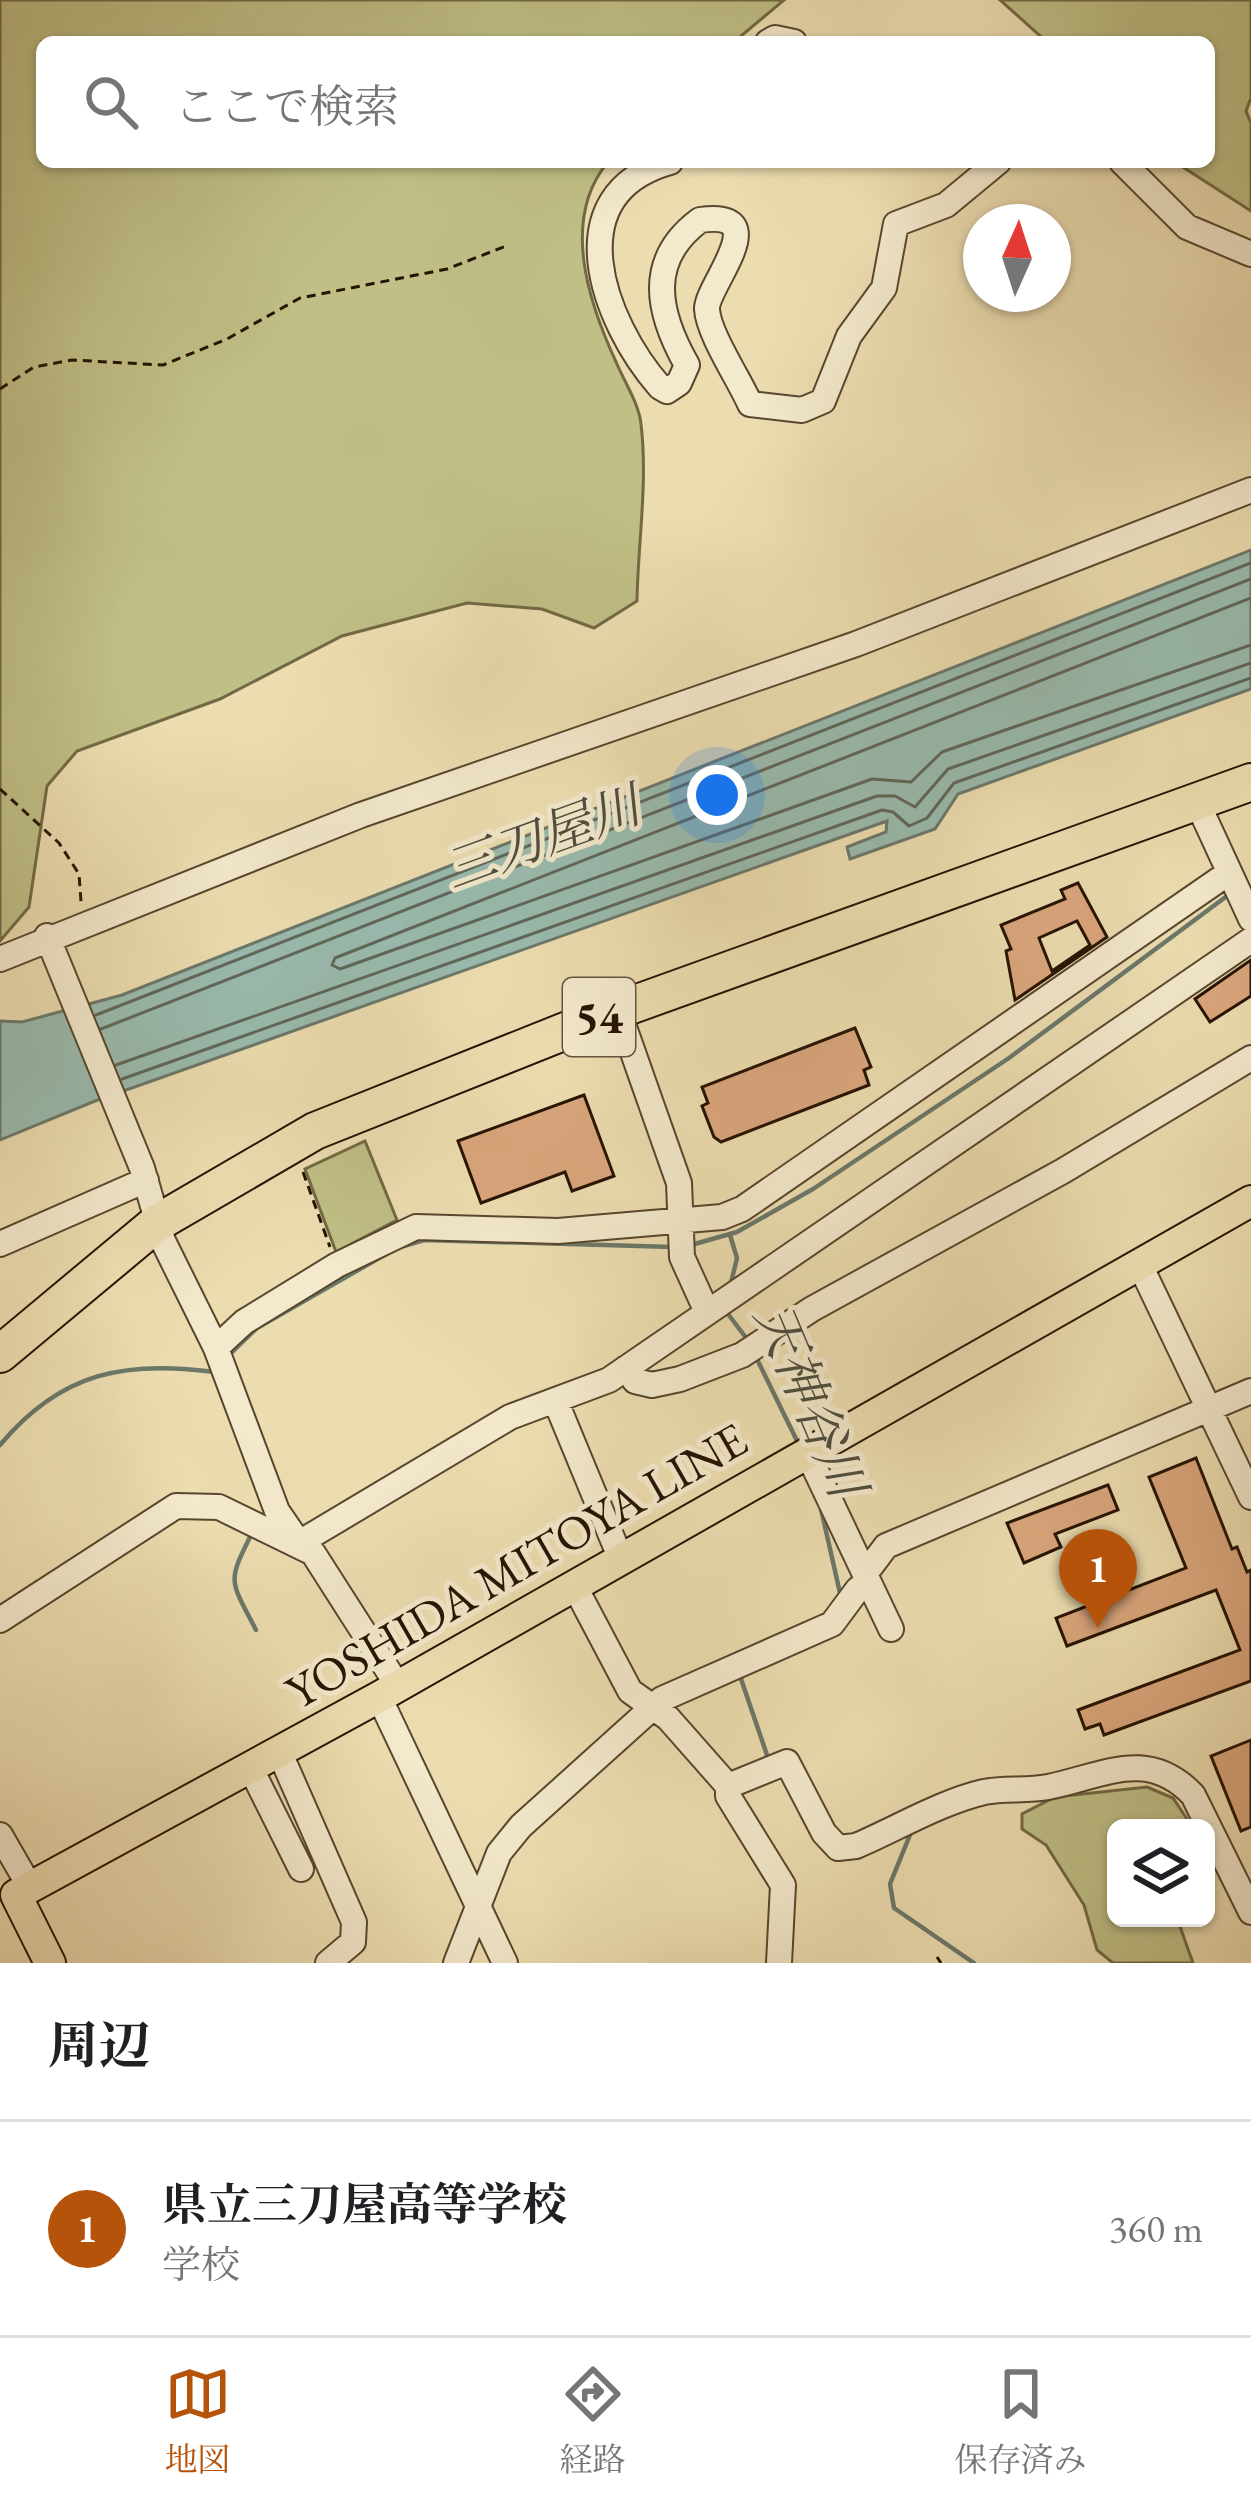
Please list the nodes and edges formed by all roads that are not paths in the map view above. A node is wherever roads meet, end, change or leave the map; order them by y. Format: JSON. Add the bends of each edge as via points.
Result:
{"nodes":[{"id":1,"x":651,"y":168,"type":"edge"},
{"id":2,"x":991,"y":168,"type":"edge"},
{"id":3,"x":1128,"y":168,"type":"edge"},
{"id":4,"x":1251,"y":254,"type":"edge"},
{"id":5,"x":1251,"y":490,"type":"edge"},
{"id":6,"x":1251,"y":782,"type":"edge"},
{"id":7,"x":1197,"y":802,"type":"junction"},
{"id":8,"x":1237,"y":893,"type":"edge"},
{"id":9,"x":49,"y":940,"type":"junction"},
{"id":10,"x":1251,"y":940,"type":"edge"},
{"id":11,"x":0,"y":959,"type":"edge"},
{"id":12,"x":618,"y":1010,"type":"junction"},
{"id":13,"x":1251,"y":1058,"type":"edge"},
{"id":14,"x":144,"y":1174,"type":"junction"},
{"id":15,"x":1251,"y":1201,"type":"edge"},
{"id":16,"x":677,"y":1220,"type":"junction"},
{"id":17,"x":157,"y":1223,"type":"junction"},
{"id":18,"x":0,"y":1244,"type":"edge"},
{"id":19,"x":1140,"y":1265,"type":"junction"},
{"id":20,"x":707,"y":1312,"type":"junction"},
{"id":21,"x":216,"y":1348,"type":"junction"},
{"id":22,"x":0,"y":1354,"type":"edge"},
{"id":23,"x":626,"y":1368,"type":"junction"},
{"id":24,"x":1251,"y":1391,"type":"edge"},
{"id":25,"x":556,"y":1402,"type":"junction"},
{"id":26,"x":1210,"y":1408,"type":"junction"},
{"id":27,"x":808,"y":1452,"type":"junction"},
{"id":28,"x":1251,"y":1497,"type":"edge"},
{"id":29,"x":299,"y":1543,"type":"junction"},
{"id":30,"x":620,"y":1557,"type":"junction"},
{"id":31,"x":574,"y":1585,"type":"junction"},
{"id":32,"x":0,"y":1620,"type":"edge"},
{"id":33,"x":891,"y":1629,"type":"dead end"},
{"id":34,"x":388,"y":1692,"type":"junction"},
{"id":35,"x":651,"y":1707,"type":"junction"},
{"id":36,"x":279,"y":1751,"type":"junction"},
{"id":37,"x":250,"y":1767,"type":"junction"},
{"id":38,"x":728,"y":1786,"type":"junction"},
{"id":39,"x":0,"y":1835,"type":"edge"},
{"id":40,"x":301,"y":1869,"type":"dead end"},
{"id":41,"x":15,"y":1895,"type":"edge"},
{"id":42,"x":477,"y":1906,"type":"junction"},
{"id":43,"x":1251,"y":1912,"type":"edge"},
{"id":44,"x":50,"y":1963,"type":"edge"},
{"id":45,"x":328,"y":1963,"type":"edge"},
{"id":46,"x":456,"y":1963,"type":"edge"},
{"id":47,"x":505,"y":1963,"type":"edge"},
{"id":48,"x":779,"y":1963,"type":"edge"}],
"edges":[{"from":1,"to":2,"type":"street","via":[[639,172],[602,219],[598,268],[626,335],[660,387],[679,383],[687,365],[670,326],[662,266],[700,220],[724,223],[737,250],[709,296],[711,327],[750,404],[802,410],[823,401],[849,336],[884,288],[896,224],[946,205]]},
{"from":3,"to":4,"type":"street","via":[[1187,227]]},
{"from":5,"to":9,"type":"street","via":[[856,644],[361,815]]},
{"from":6,"to":7,"type":"highway","number":"54"},
{"from":7,"to":8,"type":"street"},
{"from":7,"to":12,"type":"highway","number":"54"},
{"from":8,"to":16,"type":"street","via":[[742,1209]]},
{"from":9,"to":11,"type":"street"},
{"from":9,"to":14,"type":"street"},
{"from":10,"to":20,"type":"street"},
{"from":12,"to":16,"type":"street","via":[[680,1183]]},
{"from":12,"to":17,"type":"highway","number":"54","via":[[316,1131]]},
{"from":13,"to":23,"type":"street","via":[[742,1355],[652,1385],[634,1382]]},
{"from":14,"to":17,"type":"street"},
{"from":14,"to":18,"type":"street"},
{"from":15,"to":19,"type":"main road","name":"YOSHIDA MITOYA LINE"},
{"from":16,"to":20,"type":"street","via":[[682,1257]]},
{"from":16,"to":21,"type":"street","via":[[397,1232],[244,1322]]},
{"from":17,"to":21,"type":"street"},
{"from":17,"to":22,"type":"highway","number":"54"},
{"from":19,"to":26,"type":"street"},
{"from":19,"to":27,"type":"main road","name":"YOSHIDA MITOYA LINE"},
{"from":20,"to":23,"type":"street"},
{"from":21,"to":29,"type":"street","via":[[262,1476]]},
{"from":23,"to":25,"type":"street"},
{"from":24,"to":26,"type":"street"},
{"from":25,"to":29,"type":"street","via":[[510,1417]]},
{"from":25,"to":30,"type":"street"},
{"from":26,"to":28,"type":"street"},
{"from":26,"to":35,"type":"street","via":[[886,1546],[838,1621]]},
{"from":27,"to":30,"type":"main road","name":"YOSHIDA MITOYA LINE"},
{"from":27,"to":33,"type":"street"},
{"from":29,"to":32,"type":"street","via":[[218,1507],[184,1503]]},
{"from":29,"to":34,"type":"street","via":[[338,1587]]},
{"from":30,"to":31,"type":"main road","name":"YOSHIDA MITOYA LINE"},
{"from":31,"to":34,"type":"main road","name":"YOSHIDA MITOYA LINE"},
{"from":31,"to":35,"type":"street","via":[[630,1691]]},
{"from":34,"to":36,"type":"main road","name":"YOSHIDA MITOYA LINE"},
{"from":34,"to":42,"type":"street"},
{"from":35,"to":38,"type":"street"},
{"from":35,"to":42,"type":"street","via":[[521,1826],[499,1853]]},
{"from":36,"to":37,"type":"main road","name":"YOSHIDA MITOYA LINE"},
{"from":36,"to":45,"type":"street","via":[[354,1922],[353,1942]]},
{"from":37,"to":40,"type":"street"},
{"from":37,"to":41,"type":"main road","name":"YOSHIDA MITOYA LINE"},
{"from":38,"to":43,"type":"street","via":[[787,1762],[830,1843],[846,1848],[984,1792],[1049,1787],[1117,1767],[1161,1770],[1204,1811]]},
{"from":38,"to":48,"type":"street","via":[[783,1885]]},
{"from":39,"to":41,"type":"street"},
{"from":41,"to":44,"type":"main road"},
{"from":42,"to":46,"type":"street"},
{"from":42,"to":47,"type":"street"}]}
